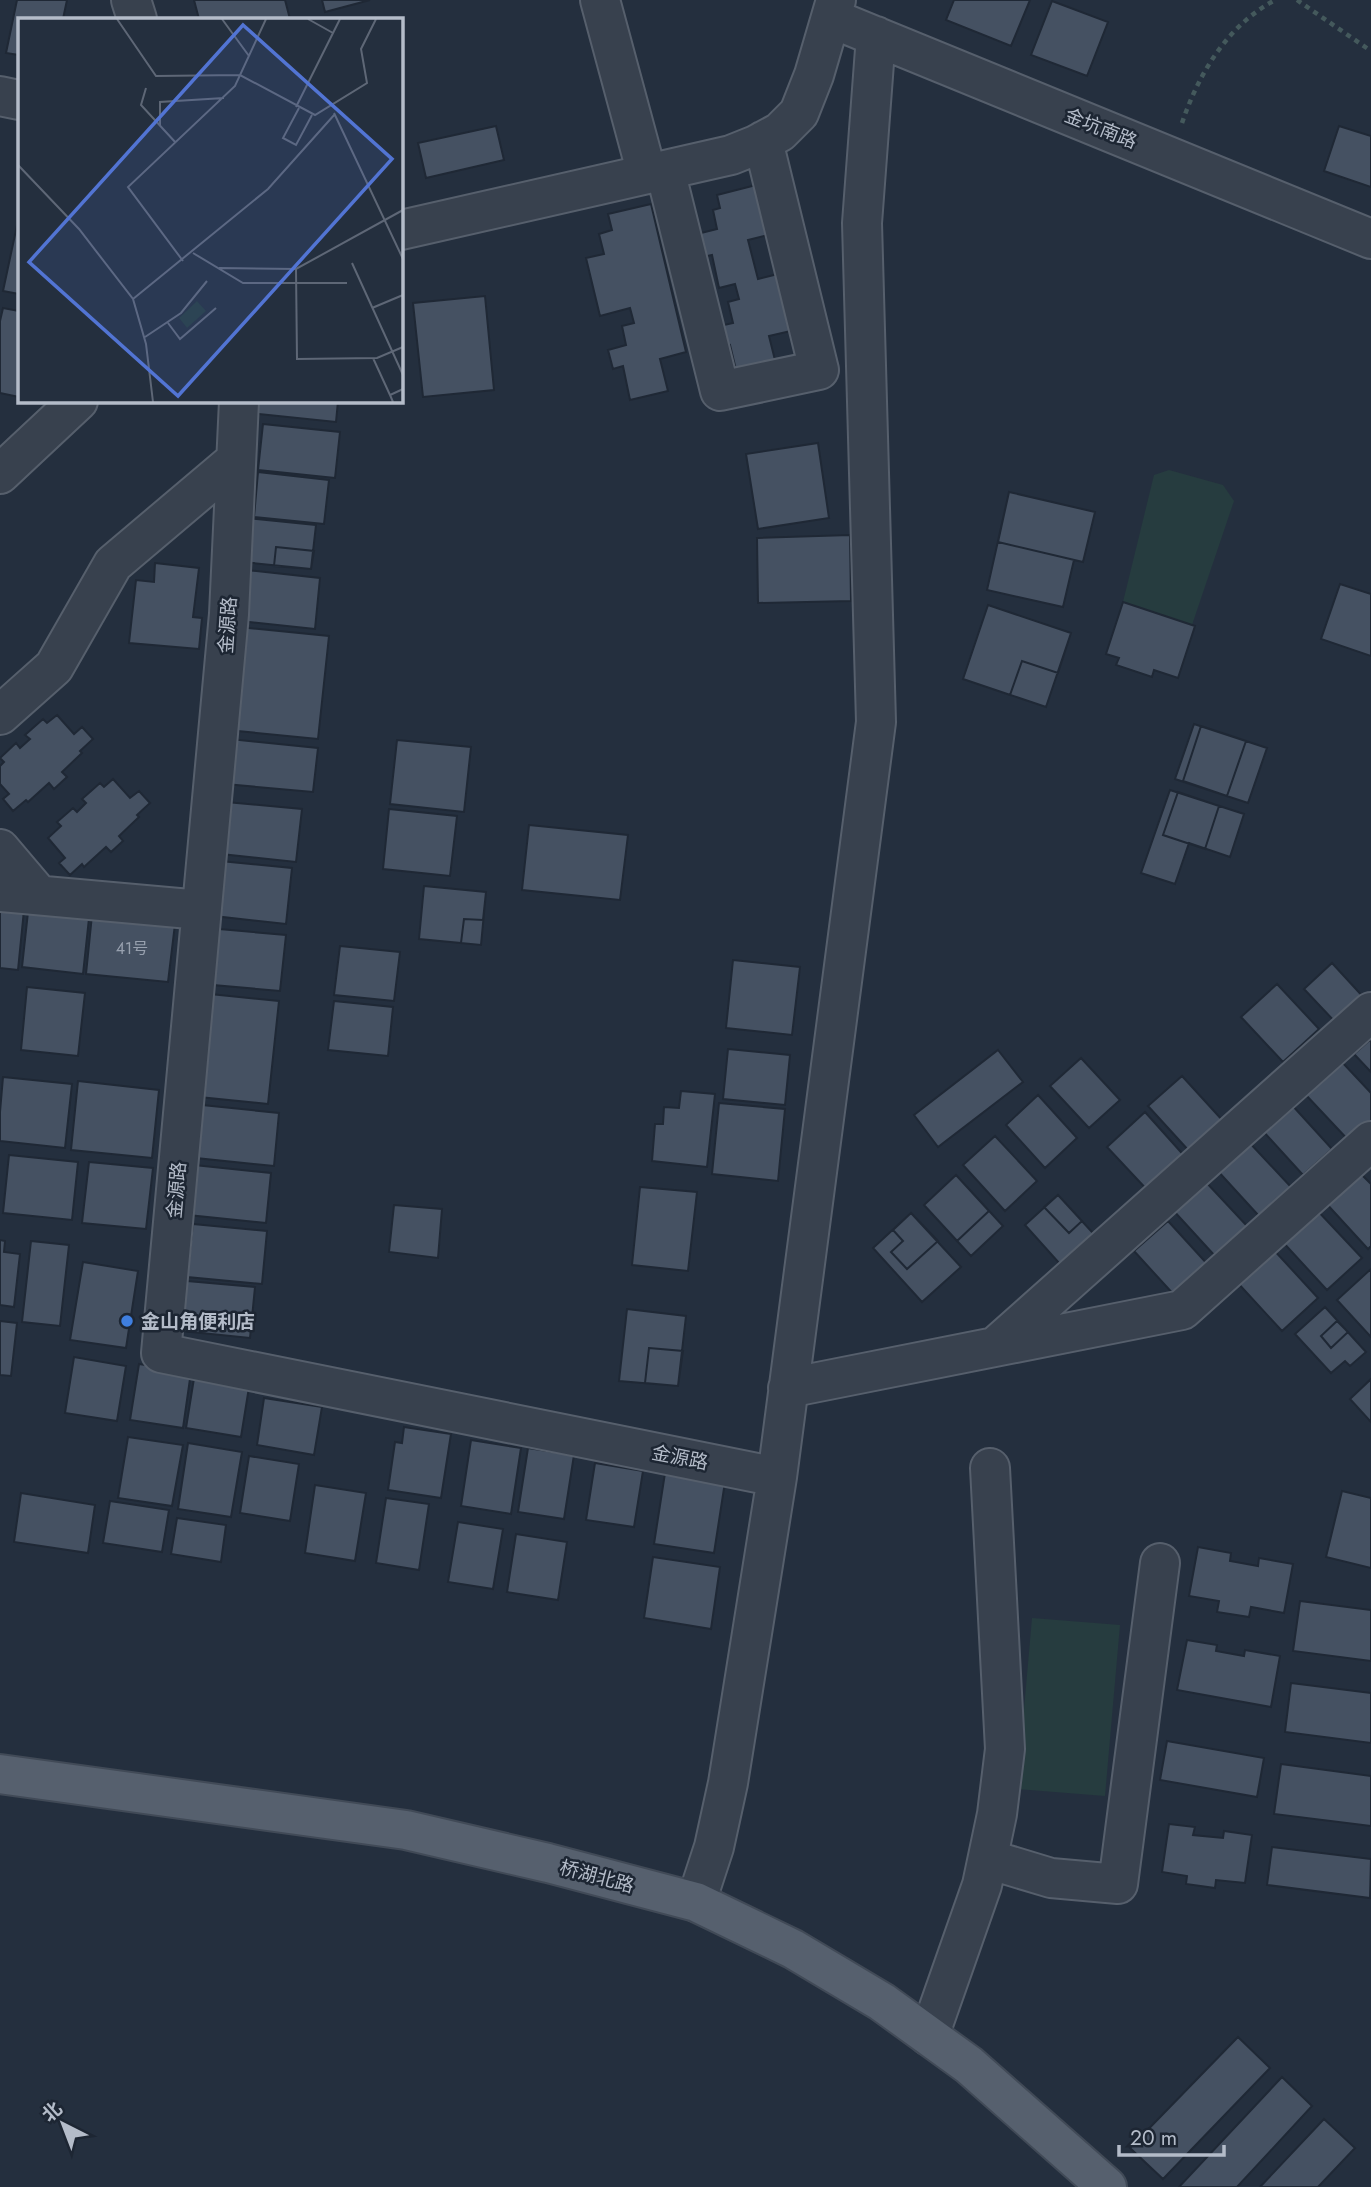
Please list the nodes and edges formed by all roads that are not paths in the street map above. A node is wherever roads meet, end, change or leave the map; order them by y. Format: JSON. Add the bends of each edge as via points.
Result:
{"nodes":[{"id":1,"x":131,"y":0,"type":"edge"},
{"id":2,"x":600,"y":0,"type":"edge"},
{"id":3,"x":834,"y":9,"type":"edge"},
{"id":4,"x":136,"y":18,"type":"edge"},
{"id":5,"x":876,"y":36,"type":"junction"},
{"id":6,"x":0,"y":96,"type":"edge"},
{"id":7,"x":18,"y":100,"type":"edge"},
{"id":8,"x":763,"y":141,"type":"junction"},
{"id":9,"x":656,"y":172,"type":"junction"},
{"id":10,"x":402,"y":230,"type":"edge"},
{"id":11,"x":1371,"y":239,"type":"edge"},
{"id":12,"x":77,"y":402,"type":"edge"},
{"id":13,"x":239,"y":402,"type":"edge"},
{"id":14,"x":236,"y":460,"type":"junction"},
{"id":15,"x":0,"y":474,"type":"edge"},
{"id":16,"x":0,"y":715,"type":"edge"},
{"id":17,"x":0,"y":849,"type":"edge"},
{"id":18,"x":0,"y":892,"type":"edge"},
{"id":19,"x":39,"y":895,"type":"junction"},
{"id":20,"x":201,"y":910,"type":"junction"},
{"id":21,"x":1371,"y":1012,"type":"edge"},
{"id":22,"x":1371,"y":1141,"type":"edge"},
{"id":23,"x":995,"y":1347,"type":"junction"},
{"id":24,"x":788,"y":1388,"type":"junction"},
{"id":25,"x":990,"y":1468,"type":"dead end"},
{"id":26,"x":777,"y":1477,"type":"junction"},
{"id":27,"x":1160,"y":1563,"type":"dead end"},
{"id":28,"x":0,"y":1774,"type":"edge"},
{"id":29,"x":988,"y":1859,"type":"junction"},
{"id":30,"x":696,"y":1902,"type":"junction"},
{"id":31,"x":929,"y":2036,"type":"junction"},
{"id":32,"x":1107,"y":2187,"type":"edge"}],
"edges":[{"from":1,"to":4,"type":"street"},
{"from":2,"to":9,"type":"street"},
{"from":3,"to":5,"type":"street","name":"金坑南路"},
{"from":3,"to":8,"type":"street","via":[[799,113]]},
{"from":5,"to":11,"type":"street","name":"金坑南路"},
{"from":5,"to":24,"type":"street","via":[[862,223],[876,722]]},
{"from":6,"to":7,"type":"street"},
{"from":8,"to":9,"type":"street","via":[[731,155]]},
{"from":8,"to":9,"type":"street","via":[[819,370],[720,391]]},
{"from":9,"to":10,"type":"street"},
{"from":12,"to":15,"type":"street"},
{"from":13,"to":14,"type":"street","name":"金源路"},
{"from":14,"to":16,"type":"street","via":[[113,564],[54,667]]},
{"from":14,"to":20,"type":"street","name":"金源路","via":[[229,614]]},
{"from":17,"to":19,"type":"street"},
{"from":18,"to":19,"type":"street"},
{"from":19,"to":20,"type":"street"},
{"from":20,"to":26,"type":"street","name":"金源路","via":[[161,1353]]},
{"from":21,"to":23,"type":"street"},
{"from":22,"to":23,"type":"street","via":[[1182,1310]]},
{"from":23,"to":24,"type":"street"},
{"from":24,"to":26,"type":"street"},
{"from":25,"to":29,"type":"street","via":[[1005,1749]]},
{"from":26,"to":30,"type":"street","via":[[728,1783]]},
{"from":27,"to":29,"type":"street","via":[[1118,1884],[1051,1878]]},
{"from":28,"to":30,"type":"main road","name":"桥湖北路","via":[[406,1830]]},
{"from":29,"to":31,"type":"street"},
{"from":30,"to":31,"type":"main road","name":"桥湖北路","via":[[793,1949]]},
{"from":31,"to":32,"type":"main road","name":"桥湖北路","via":[[969,2065]]}]}
